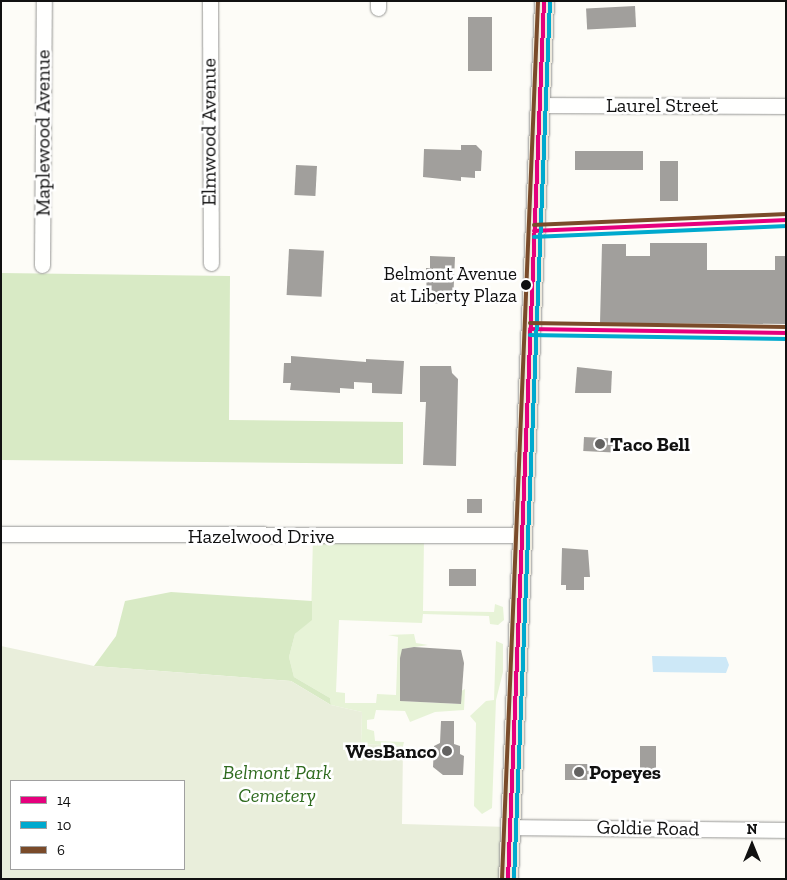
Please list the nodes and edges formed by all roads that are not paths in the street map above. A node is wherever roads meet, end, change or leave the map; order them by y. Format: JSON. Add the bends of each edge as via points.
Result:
{"nodes":[{"id":1,"x":44,"y":1,"type":"edge"},
{"id":2,"x":210,"y":1,"type":"edge"},
{"id":3,"x":544,"y":1,"type":"edge"},
{"id":4,"x":539,"y":105,"type":"junction"},
{"id":5,"x":786,"y":106,"type":"edge"},
{"id":6,"x":210,"y":263,"type":"dead end"},
{"id":7,"x":42,"y":265,"type":"dead end"},
{"id":8,"x":1,"y":534,"type":"edge"},
{"id":9,"x":522,"y":535,"type":"junction"},
{"id":10,"x":509,"y":827,"type":"junction"},
{"id":11,"x":786,"y":830,"type":"edge"},
{"id":12,"x":508,"y":879,"type":"edge"}],
"edges":[{"from":1,"to":7,"type":"street","name":"Maplewood Avenue"},
{"from":2,"to":6,"type":"street","name":"Elmwood Avenue"},
{"from":3,"to":4,"type":"main road"},
{"from":4,"to":5,"type":"street","name":"Laurel Street"},
{"from":4,"to":9,"type":"main road"},
{"from":8,"to":9,"type":"street","name":"Hazelwood Drive"},
{"from":9,"to":10,"type":"main road"},
{"from":10,"to":11,"type":"street","name":"Goldie Road"},
{"from":10,"to":12,"type":"main road"}]}
